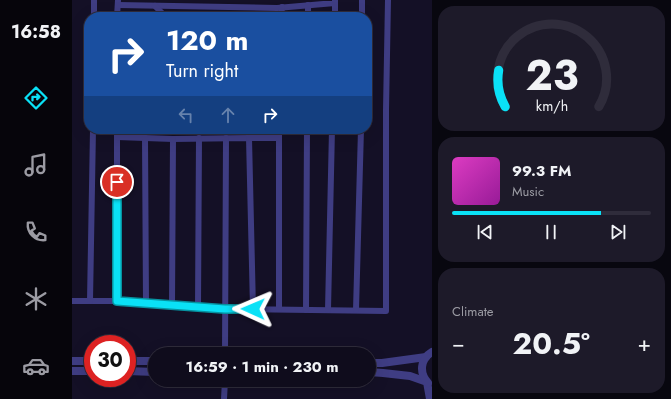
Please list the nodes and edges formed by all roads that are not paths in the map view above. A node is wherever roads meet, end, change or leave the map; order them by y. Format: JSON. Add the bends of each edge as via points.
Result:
{"nodes":[{"id":1,"x":94,"y":0,"type":"edge"},
{"id":2,"x":362,"y":0,"type":"edge"},
{"id":3,"x":388,"y":0,"type":"edge"},
{"id":4,"x":335,"y":1,"type":"edge"},
{"id":5,"x":118,"y":3,"type":"edge"},
{"id":6,"x":308,"y":5,"type":"junction"},
{"id":7,"x":154,"y":6,"type":"junction"},
{"id":8,"x":282,"y":7,"type":"junction"},
{"id":9,"x":94,"y":12,"type":"edge"},
{"id":10,"x":161,"y":12,"type":"edge"},
{"id":11,"x":282,"y":12,"type":"edge"},
{"id":12,"x":308,"y":12,"type":"edge"},
{"id":13,"x":335,"y":12,"type":"edge"},
{"id":14,"x":362,"y":12,"type":"edge"},
{"id":15,"x":93,"y":134,"type":"edge"},
{"id":16,"x":279,"y":134,"type":"edge"},
{"id":17,"x":307,"y":134,"type":"edge"},
{"id":18,"x":332,"y":134,"type":"edge"},
{"id":19,"x":361,"y":134,"type":"edge"},
{"id":20,"x":117,"y":137,"type":"joint"},
{"id":21,"x":145,"y":138,"type":"junction"},
{"id":22,"x":199,"y":138,"type":"junction"},
{"id":23,"x":226,"y":138,"type":"junction"},
{"id":24,"x":249,"y":138,"type":"junction"},
{"id":25,"x":279,"y":138,"type":"junction"},
{"id":26,"x":173,"y":139,"type":"junction"},
{"id":27,"x":72,"y":301,"type":"edge"},
{"id":28,"x":90,"y":301,"type":"junction"},
{"id":29,"x":117,"y":301,"type":"junction"},
{"id":30,"x":146,"y":303,"type":"junction"},
{"id":31,"x":172,"y":305,"type":"junction"},
{"id":32,"x":198,"y":307,"type":"junction"},
{"id":33,"x":225,"y":309,"type":"junction"},
{"id":34,"x":253,"y":309,"type":"junction"},
{"id":35,"x":279,"y":309,"type":"junction"},
{"id":36,"x":306,"y":310,"type":"junction"},
{"id":37,"x":328,"y":310,"type":"junction"},
{"id":38,"x":356,"y":310,"type":"junction"},
{"id":39,"x":225,"y":347,"type":"edge"},
{"id":40,"x":429,"y":354,"type":"edge"},
{"id":41,"x":72,"y":360,"type":"edge"},
{"id":42,"x":84,"y":361,"type":"edge"},
{"id":43,"x":136,"y":361,"type":"edge"},
{"id":44,"x":148,"y":361,"type":"edge"},
{"id":45,"x":376,"y":363,"type":"edge"},
{"id":46,"x":72,"y":371,"type":"edge"},
{"id":47,"x":84,"y":371,"type":"edge"},
{"id":48,"x":136,"y":371,"type":"edge"},
{"id":49,"x":148,"y":372,"type":"edge"},
{"id":50,"x":376,"y":372,"type":"edge"},
{"id":51,"x":429,"y":384,"type":"edge"},
{"id":52,"x":225,"y":387,"type":"edge"},
{"id":53,"x":224,"y":399,"type":"edge"},
{"id":54,"x":430,"y":399,"type":"edge"}],
"edges":[{"from":1,"to":9,"type":"street"},
{"from":2,"to":14,"type":"street"},
{"from":3,"to":38,"type":"street","via":[[386,311]]},
{"from":4,"to":6,"type":"street"},
{"from":4,"to":13,"type":"street"},
{"from":5,"to":7,"type":"street"},
{"from":6,"to":8,"type":"street"},
{"from":6,"to":12,"type":"street"},
{"from":7,"to":8,"type":"street"},
{"from":7,"to":10,"type":"street"},
{"from":8,"to":11,"type":"street"},
{"from":15,"to":28,"type":"street"},
{"from":16,"to":25,"type":"street"},
{"from":17,"to":36,"type":"street"},
{"from":18,"to":37,"type":"street"},
{"from":19,"to":38,"type":"street"},
{"from":20,"to":21,"type":"street"},
{"from":20,"to":29,"type":"street"},
{"from":21,"to":26,"type":"street"},
{"from":21,"to":30,"type":"street"},
{"from":22,"to":23,"type":"street"},
{"from":22,"to":26,"type":"street"},
{"from":22,"to":32,"type":"street"},
{"from":23,"to":24,"type":"street"},
{"from":23,"to":33,"type":"street"},
{"from":24,"to":25,"type":"street"},
{"from":24,"to":34,"type":"street"},
{"from":25,"to":35,"type":"street"},
{"from":26,"to":31,"type":"street"},
{"from":27,"to":28,"type":"street"},
{"from":28,"to":29,"type":"street"},
{"from":29,"to":30,"type":"street"},
{"from":30,"to":31,"type":"street"},
{"from":31,"to":32,"type":"street"},
{"from":32,"to":33,"type":"street"},
{"from":33,"to":34,"type":"street"},
{"from":33,"to":39,"type":"street"},
{"from":34,"to":35,"type":"street"},
{"from":35,"to":36,"type":"street"},
{"from":36,"to":37,"type":"street"},
{"from":37,"to":38,"type":"street"},
{"from":40,"to":45,"type":"street"},
{"from":40,"to":51,"type":"street","via":[[423,361],[422,372]]},
{"from":41,"to":42,"type":"street"},
{"from":43,"to":44,"type":"street"},
{"from":46,"to":47,"type":"street"},
{"from":48,"to":49,"type":"street"},
{"from":50,"to":51,"type":"street","via":[[410,376]]},
{"from":51,"to":54,"type":"street"},
{"from":52,"to":53,"type":"street"}]}
